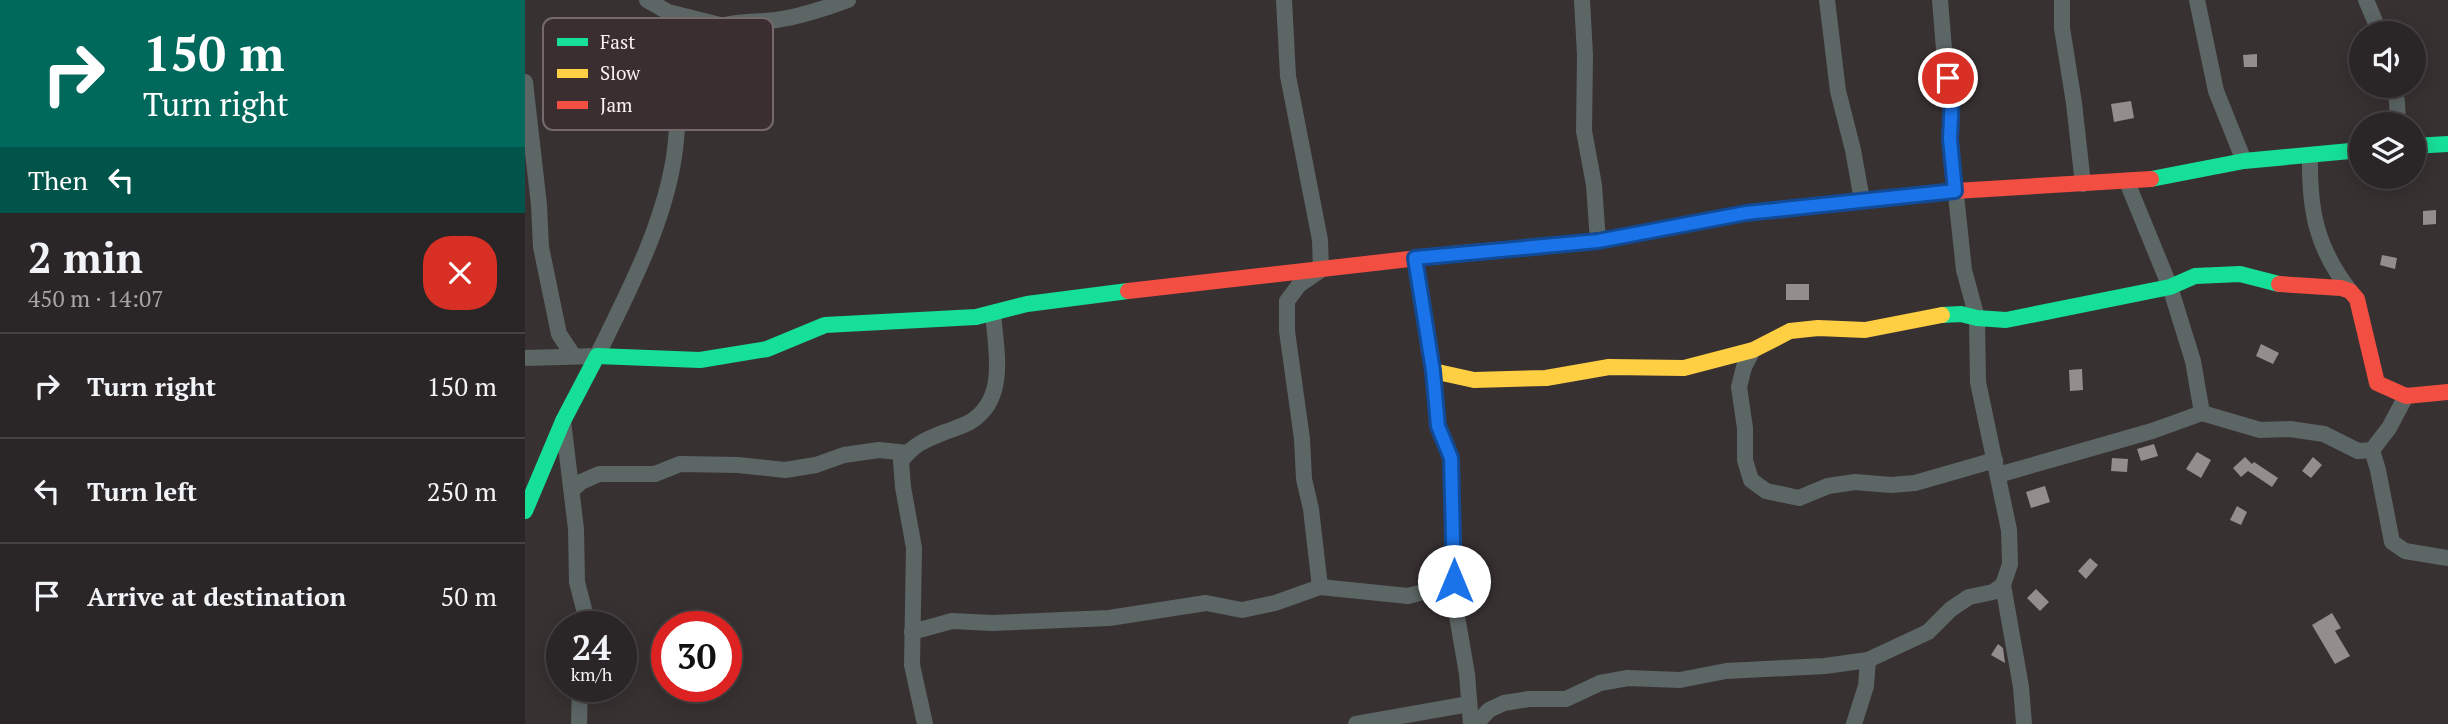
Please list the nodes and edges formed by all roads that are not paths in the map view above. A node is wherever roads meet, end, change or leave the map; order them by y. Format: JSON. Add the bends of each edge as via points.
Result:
{"nodes":[{"id":1,"x":647,"y":0,"type":"edge"},
{"id":2,"x":848,"y":0,"type":"edge"},
{"id":3,"x":1284,"y":0,"type":"edge"},
{"id":4,"x":1582,"y":0,"type":"edge"},
{"id":5,"x":1827,"y":0,"type":"edge"},
{"id":6,"x":1940,"y":0,"type":"edge"},
{"id":7,"x":2062,"y":0,"type":"edge"},
{"id":8,"x":2197,"y":0,"type":"edge"},
{"id":9,"x":2366,"y":0,"type":"edge"},
{"id":10,"x":692,"y":18,"type":"edge"},
{"id":11,"x":773,"y":21,"type":"edge"},
{"id":12,"x":2375,"y":21,"type":"edge"},
{"id":13,"x":525,"y":82,"type":"edge"},
{"id":14,"x":677,"y":130,"type":"edge"},
{"id":15,"x":2448,"y":144,"type":"edge"},
{"id":16,"x":2426,"y":145,"type":"edge"},
{"id":17,"x":2349,"y":151,"type":"edge"},
{"id":18,"x":2310,"y":155,"type":"junction"},
{"id":19,"x":2243,"y":161,"type":"junction"},
{"id":20,"x":2127,"y":182,"type":"junction"},
{"id":21,"x":2083,"y":184,"type":"junction"},
{"id":22,"x":1955,"y":191,"type":"junction"},
{"id":23,"x":1862,"y":200,"type":"junction"},
{"id":24,"x":1598,"y":241,"type":"junction"},
{"id":25,"x":1415,"y":258,"type":"junction"},
{"id":26,"x":1321,"y":270,"type":"junction"},
{"id":27,"x":2170,"y":287,"type":"junction"},
{"id":28,"x":2350,"y":291,"type":"junction"},
{"id":29,"x":993,"y":313,"type":"junction"},
{"id":30,"x":1977,"y":318,"type":"junction"},
{"id":31,"x":1753,"y":350,"type":"junction"},
{"id":32,"x":573,"y":355,"type":"junction"},
{"id":33,"x":597,"y":356,"type":"junction"},
{"id":34,"x":525,"y":358,"type":"edge"},
{"id":35,"x":1433,"y":371,"type":"junction"},
{"id":36,"x":2448,"y":392,"type":"edge"},
{"id":37,"x":2406,"y":396,"type":"junction"},
{"id":38,"x":2202,"y":413,"type":"junction"},
{"id":39,"x":563,"y":421,"type":"junction"},
{"id":40,"x":2372,"y":450,"type":"junction"},
{"id":41,"x":908,"y":453,"type":"junction"},
{"id":42,"x":1997,"y":468,"type":"junction"},
{"id":43,"x":572,"y":490,"type":"junction"},
{"id":44,"x":525,"y":511,"type":"edge"},
{"id":45,"x":2448,"y":558,"type":"edge"},
{"id":46,"x":1454,"y":581,"type":"junction"},
{"id":47,"x":2003,"y":585,"type":"junction"},
{"id":48,"x":1320,"y":587,"type":"junction"},
{"id":49,"x":584,"y":611,"type":"edge"},
{"id":50,"x":912,"y":632,"type":"junction"},
{"id":51,"x":1868,"y":660,"type":"junction"},
{"id":52,"x":580,"y":702,"type":"edge"},
{"id":53,"x":1469,"y":704,"type":"junction"},
{"id":54,"x":579,"y":724,"type":"edge"},
{"id":55,"x":925,"y":724,"type":"edge"},
{"id":56,"x":1356,"y":724,"type":"edge"},
{"id":57,"x":1473,"y":724,"type":"edge"},
{"id":58,"x":1854,"y":724,"type":"edge"},
{"id":59,"x":2024,"y":724,"type":"edge"}],
"edges":[{"from":1,"to":10,"type":"street"},
{"from":2,"to":11,"type":"street"},
{"from":3,"to":26,"type":"street","via":[[1288,76],[1320,240]]},
{"from":4,"to":24,"type":"street","via":[[1584,131]]},
{"from":5,"to":23,"type":"street","via":[[1838,90]]},
{"from":6,"to":22,"type":"street","via":[[1952,94]]},
{"from":7,"to":21,"type":"street"},
{"from":8,"to":19,"type":"street","via":[[2216,91]]},
{"from":9,"to":12,"type":"street"},
{"from":13,"to":32,"type":"street","via":[[541,247],[559,334]]},
{"from":14,"to":33,"type":"street","via":[[662,211]]},
{"from":15,"to":16,"type":"street"},
{"from":17,"to":18,"type":"street"},
{"from":18,"to":19,"type":"street"},
{"from":18,"to":28,"type":"street","via":[[2316,229],[2335,271]]},
{"from":19,"to":20,"type":"street"},
{"from":20,"to":21,"type":"street"},
{"from":20,"to":27,"type":"street"},
{"from":21,"to":22,"type":"street"},
{"from":22,"to":23,"type":"street"},
{"from":22,"to":30,"type":"street","via":[[1963,270]]},
{"from":23,"to":24,"type":"street","via":[[1746,213]]},
{"from":24,"to":25,"type":"street"},
{"from":25,"to":26,"type":"street"},
{"from":25,"to":35,"type":"street"},
{"from":26,"to":29,"type":"street","via":[[1105,293]]},
{"from":26,"to":48,"type":"street","via":[[1299,285],[1287,301],[1304,480]]},
{"from":27,"to":28,"type":"street","via":[[2195,276],[2240,274],[2285,286]]},
{"from":27,"to":30,"type":"street","via":[[2006,320]]},
{"from":27,"to":38,"type":"street","via":[[2193,361]]},
{"from":28,"to":37,"type":"street","via":[[2357,299],[2377,383]]},
{"from":29,"to":33,"type":"street","via":[[825,325],[767,349],[700,360]]},
{"from":29,"to":41,"type":"street","via":[[996,391],[986,408],[970,422],[912,446]]},
{"from":30,"to":31,"type":"street","via":[[1961,314],[1865,330],[1790,331]]},
{"from":30,"to":42,"type":"street","via":[[1978,382]]},
{"from":31,"to":35,"type":"street","via":[[1683,368],[1609,367],[1546,378],[1474,380]]},
{"from":31,"to":42,"type":"street","via":[[1739,387],[1745,460],[1751,481],[1766,491],[1799,498],[1828,486],[1915,483]]},
{"from":32,"to":33,"type":"street"},
{"from":32,"to":34,"type":"street"},
{"from":33,"to":39,"type":"street"},
{"from":35,"to":46,"type":"street","via":[[1438,426],[1451,458]]},
{"from":36,"to":37,"type":"street"},
{"from":37,"to":40,"type":"street"},
{"from":38,"to":40,"type":"street","via":[[2259,430],[2324,434],[2358,451]]},
{"from":38,"to":42,"type":"street","via":[[2151,431]]},
{"from":39,"to":43,"type":"street"},
{"from":39,"to":44,"type":"street"},
{"from":40,"to":45,"type":"street","via":[[2392,542],[2405,551]]},
{"from":41,"to":43,"type":"street","via":[[879,450],[785,470],[680,464],[655,474],[599,474]]},
{"from":41,"to":50,"type":"street","via":[[901,461],[913,548]]},
{"from":42,"to":47,"type":"street","via":[[2009,530],[2010,564]]},
{"from":43,"to":49,"type":"street","via":[[577,582]]},
{"from":46,"to":48,"type":"street","via":[[1408,596]]},
{"from":46,"to":53,"type":"street"},
{"from":47,"to":51,"type":"street","via":[[1969,597],[1928,632]]},
{"from":47,"to":59,"type":"street"},
{"from":48,"to":50,"type":"street","via":[[1242,610],[1206,603],[1109,618],[952,621]]},
{"from":50,"to":55,"type":"street","via":[[912,666]]},
{"from":51,"to":57,"type":"street","via":[[1726,671],[1680,680],[1600,682],[1566,699],[1504,704]]},
{"from":51,"to":58,"type":"street","via":[[1866,686]]},
{"from":52,"to":54,"type":"street"},
{"from":53,"to":56,"type":"street"},
{"from":53,"to":57,"type":"street"}]}
